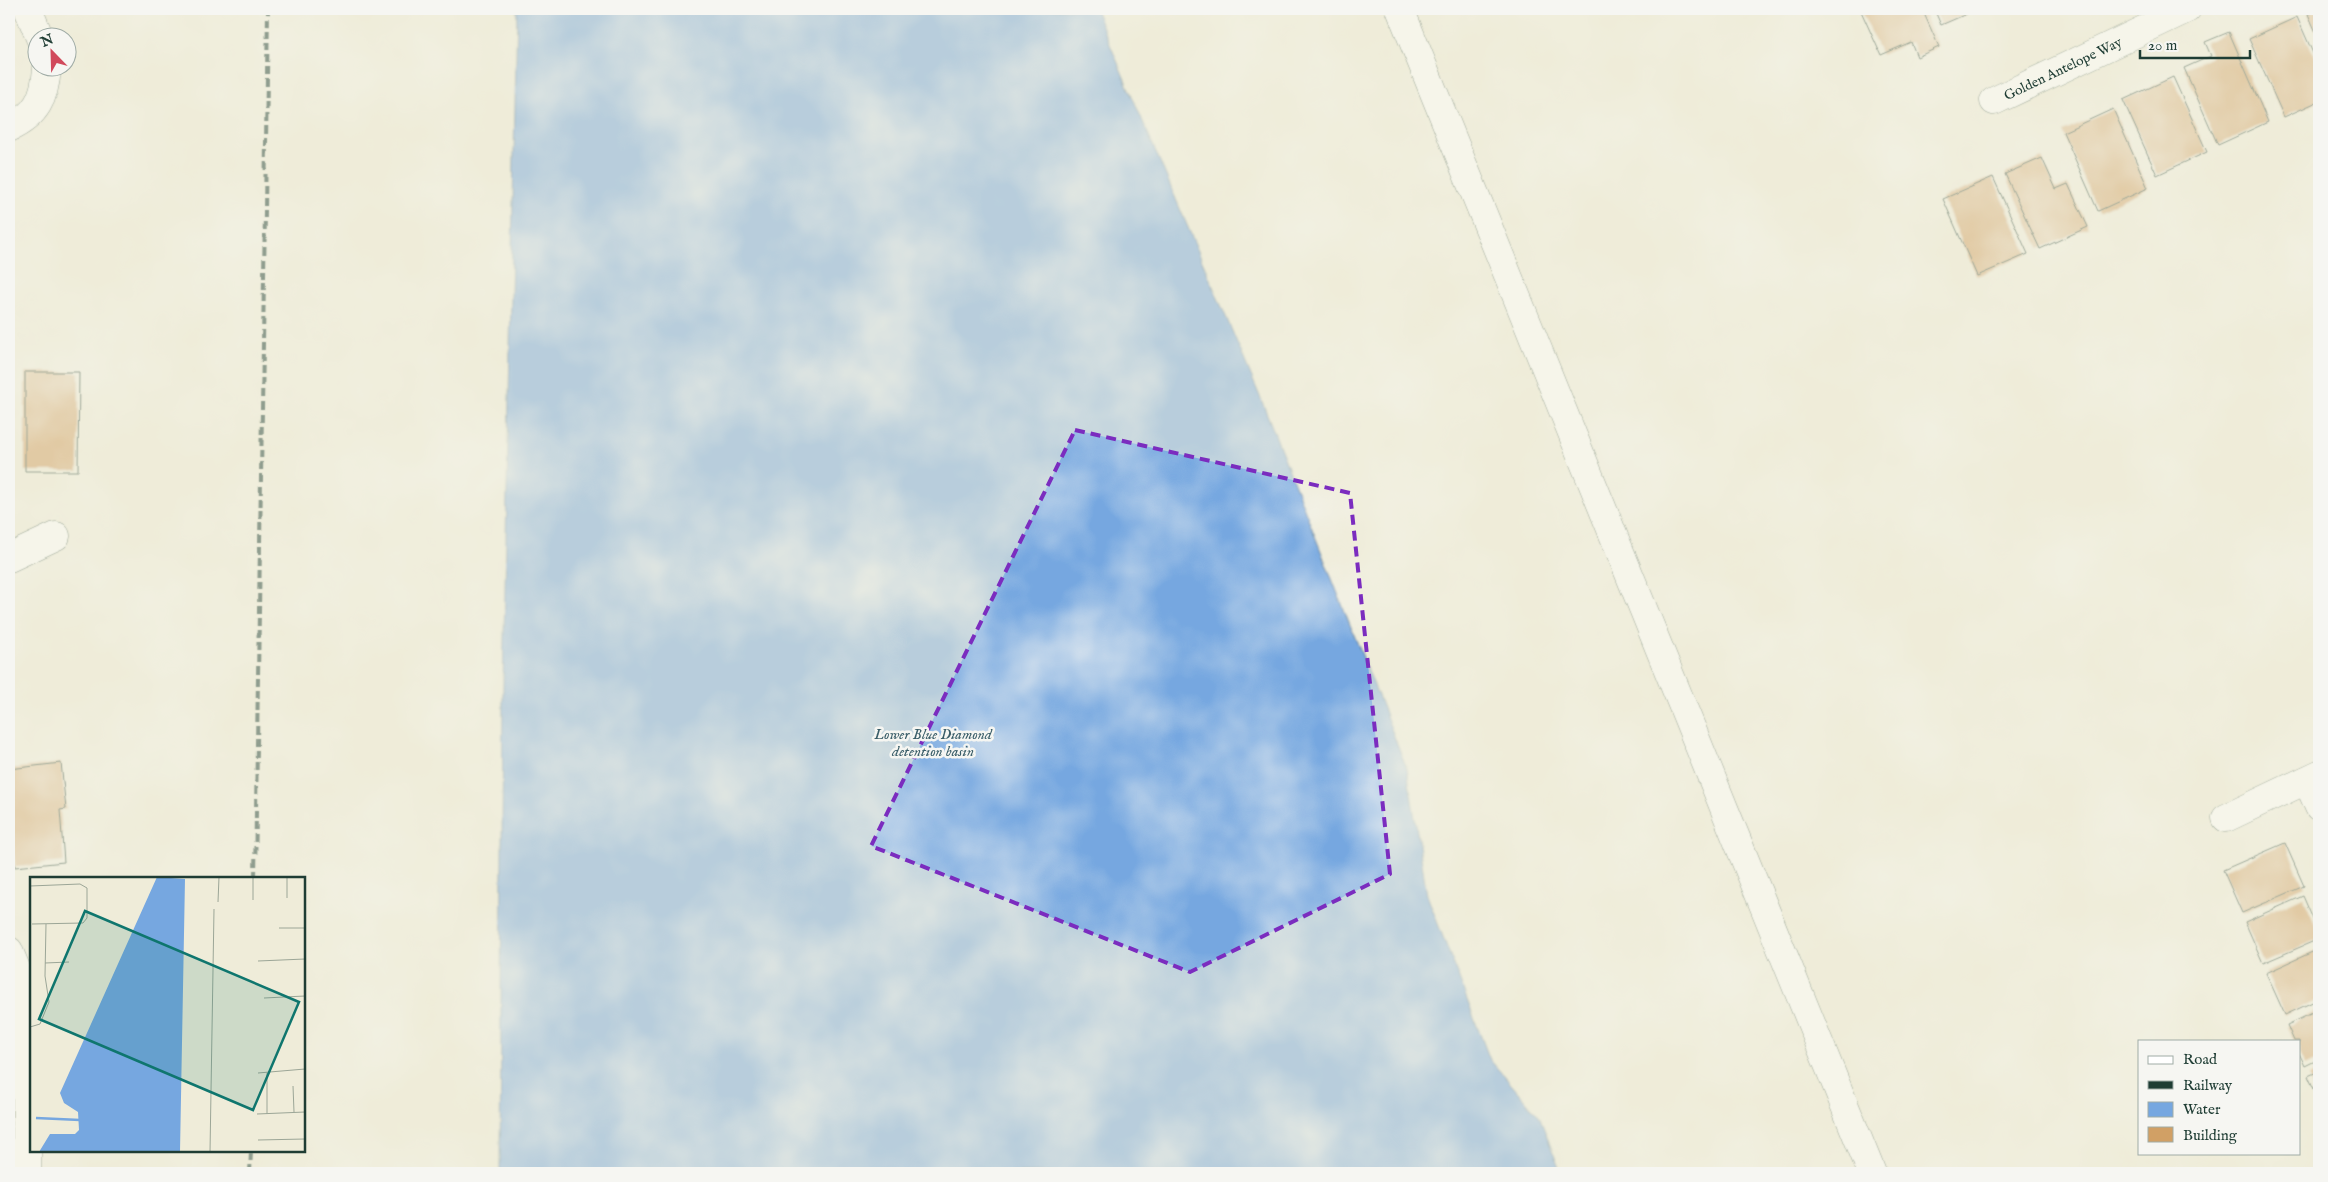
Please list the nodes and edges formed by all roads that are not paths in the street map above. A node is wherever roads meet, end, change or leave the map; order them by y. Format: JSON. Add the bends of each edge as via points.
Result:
{"nodes":[{"id":1,"x":28,"y":9,"type":"edge"},
{"id":2,"x":1400,"y":9,"type":"edge"},
{"id":3,"x":2186,"y":9,"type":"edge"},
{"id":4,"x":36,"y":28,"type":"edge"},
{"id":5,"x":46,"y":79,"type":"edge"},
{"id":6,"x":1994,"y":101,"type":"dead end"},
{"id":7,"x":9,"y":128,"type":"edge"},
{"id":8,"x":56,"y":536,"type":"dead end"},
{"id":9,"x":9,"y":558,"type":"edge"},
{"id":10,"x":2313,"y":777,"type":"edge"},
{"id":11,"x":2319,"y":807,"type":"edge"},
{"id":12,"x":2226,"y":818,"type":"dead end"},
{"id":13,"x":9,"y":951,"type":"edge"},
{"id":14,"x":28,"y":1173,"type":"edge"},
{"id":15,"x":1872,"y":1173,"type":"edge"}],
"edges":[{"from":1,"to":4,"type":"street"},
{"from":2,"to":15,"type":"street"},
{"from":3,"to":6,"type":"street","name":"Golden Antelope Way"},
{"from":5,"to":7,"type":"street","via":[[26,119]]},
{"from":8,"to":9,"type":"street"},
{"from":10,"to":11,"type":"street"},
{"from":10,"to":12,"type":"street"},
{"from":13,"to":14,"type":"street","via":[[23,985],[27,1016]]}]}
